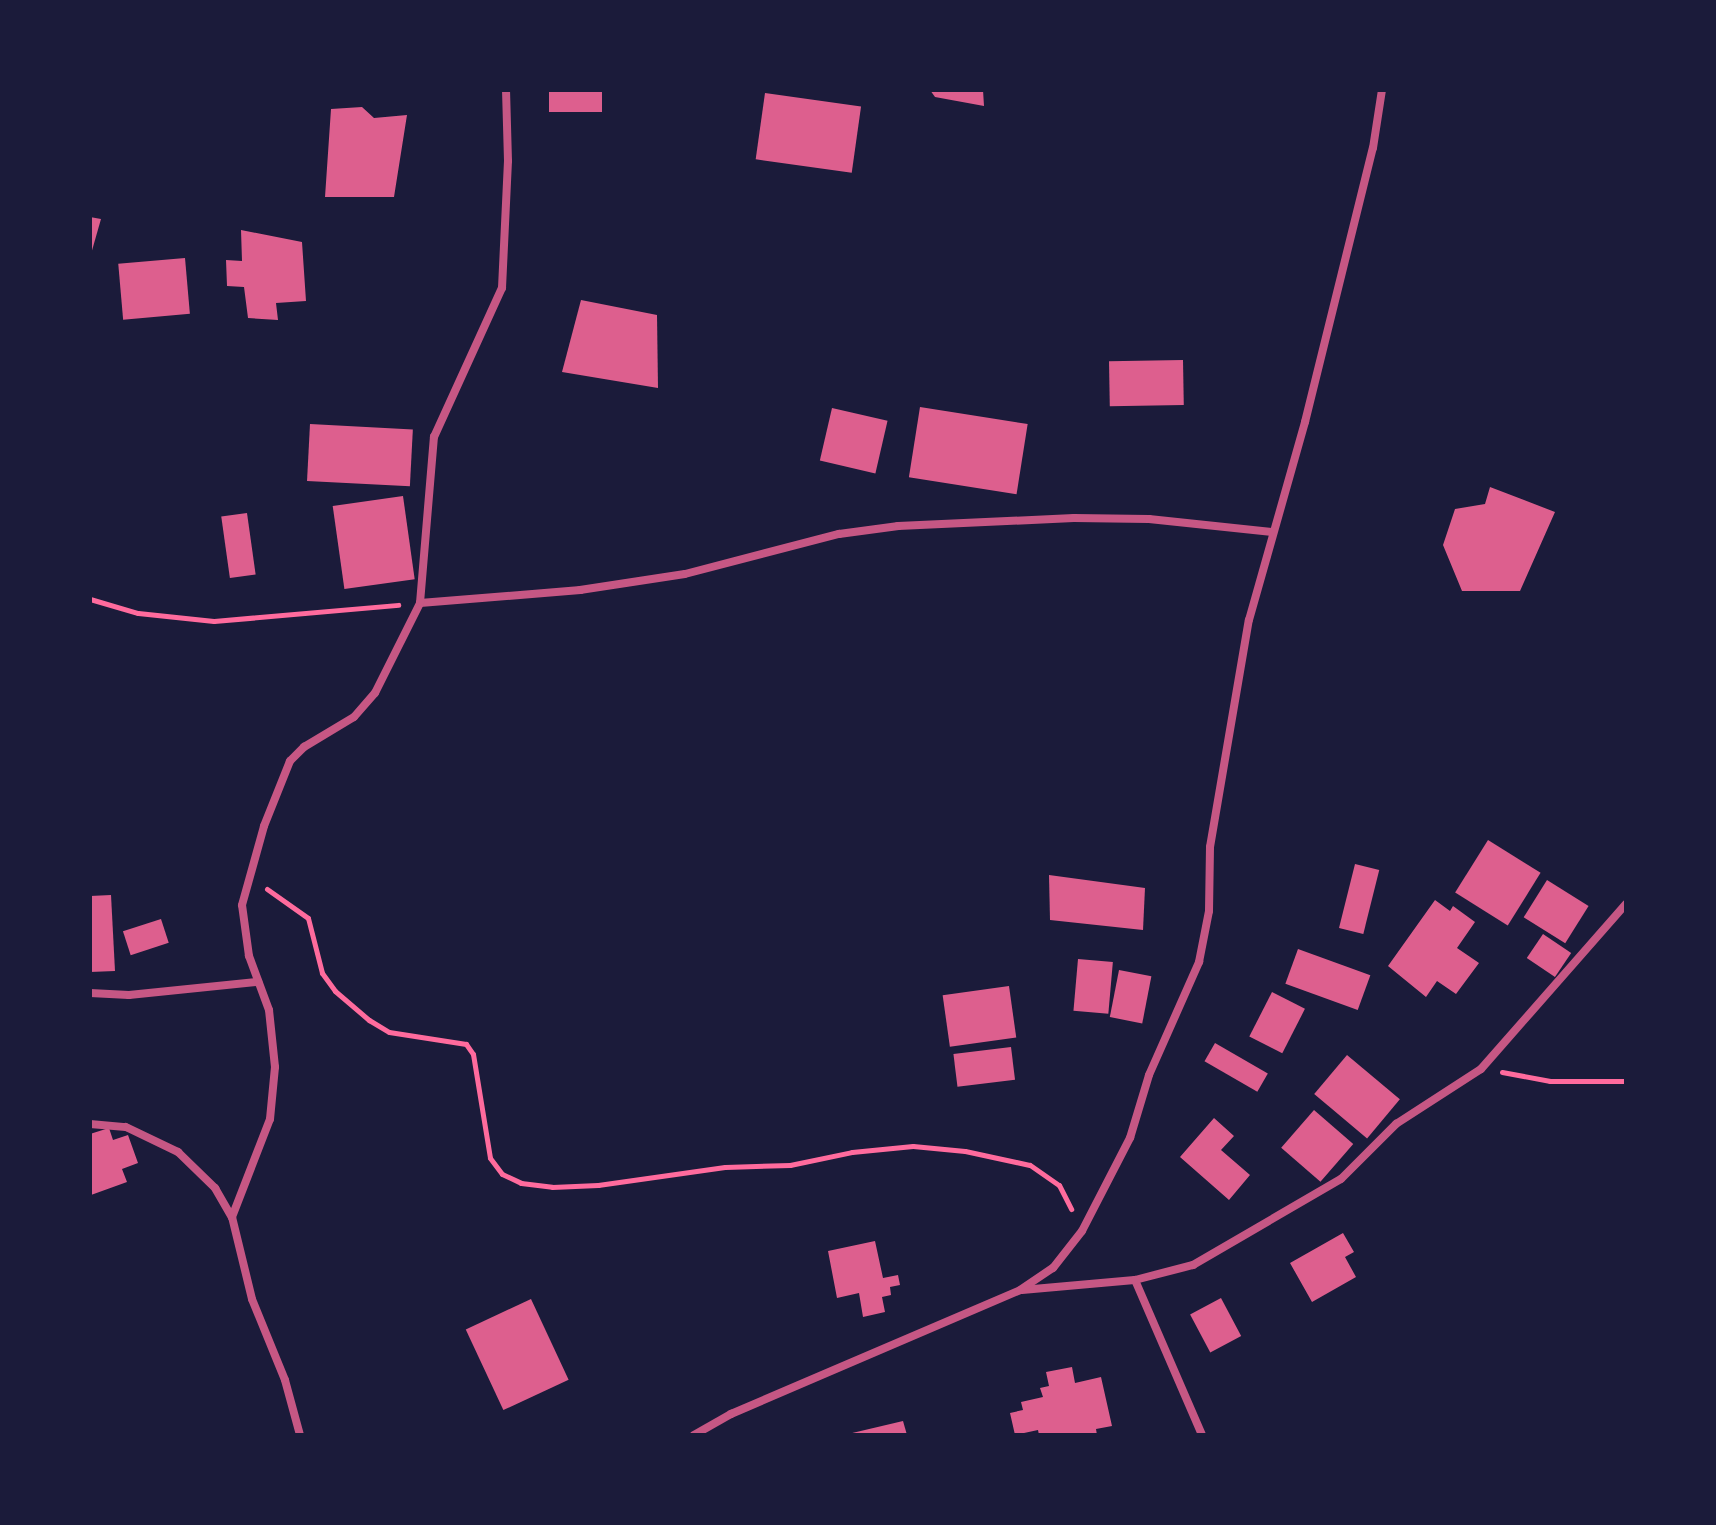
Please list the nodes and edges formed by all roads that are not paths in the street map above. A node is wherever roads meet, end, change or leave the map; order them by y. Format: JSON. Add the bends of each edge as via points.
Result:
{"nodes":[{"id":1,"x":506,"y":90,"type":"edge"},
{"id":2,"x":1382,"y":90,"type":"edge"},
{"id":3,"x":1272,"y":532,"type":"junction"},
{"id":4,"x":420,"y":603,"type":"junction"},
{"id":5,"x":1626,"y":904,"type":"edge"},
{"id":6,"x":258,"y":982,"type":"junction"},
{"id":7,"x":90,"y":993,"type":"edge"},
{"id":8,"x":90,"y":1124,"type":"edge"},
{"id":9,"x":232,"y":1217,"type":"junction"},
{"id":10,"x":1135,"y":1280,"type":"junction"},
{"id":11,"x":1020,"y":1290,"type":"junction"},
{"id":12,"x":300,"y":1435,"type":"edge"},
{"id":13,"x":694,"y":1435,"type":"edge"},
{"id":14,"x":1202,"y":1435,"type":"edge"}],
"edges":[{"from":1,"to":4,"type":"street","via":[[502,288],[434,437]]},
{"from":2,"to":3,"type":"street","via":[[1373,148],[1305,422]]},
{"from":3,"to":4,"type":"street","via":[[1149,519],[898,526],[839,534],[685,574],[580,590]]},
{"from":3,"to":11,"type":"street","via":[[1249,620],[1210,847],[1209,911],[1199,962],[1149,1075],[1130,1138],[1082,1231],[1053,1268]]},
{"from":4,"to":6,"type":"street","via":[[375,693],[354,717],[290,761],[242,905],[242,928]]},
{"from":5,"to":10,"type":"street","via":[[1481,1069],[1396,1124],[1341,1179],[1193,1265]]},
{"from":6,"to":7,"type":"street","via":[[129,995]]},
{"from":6,"to":9,"type":"street","via":[[269,1010],[275,1067],[270,1119]]},
{"from":8,"to":9,"type":"street","via":[[126,1127],[178,1152],[215,1188]]},
{"from":9,"to":12,"type":"street","via":[[252,1299],[285,1380]]},
{"from":10,"to":11,"type":"street"},
{"from":10,"to":14,"type":"street"},
{"from":11,"to":13,"type":"street","via":[[731,1414]]}]}
